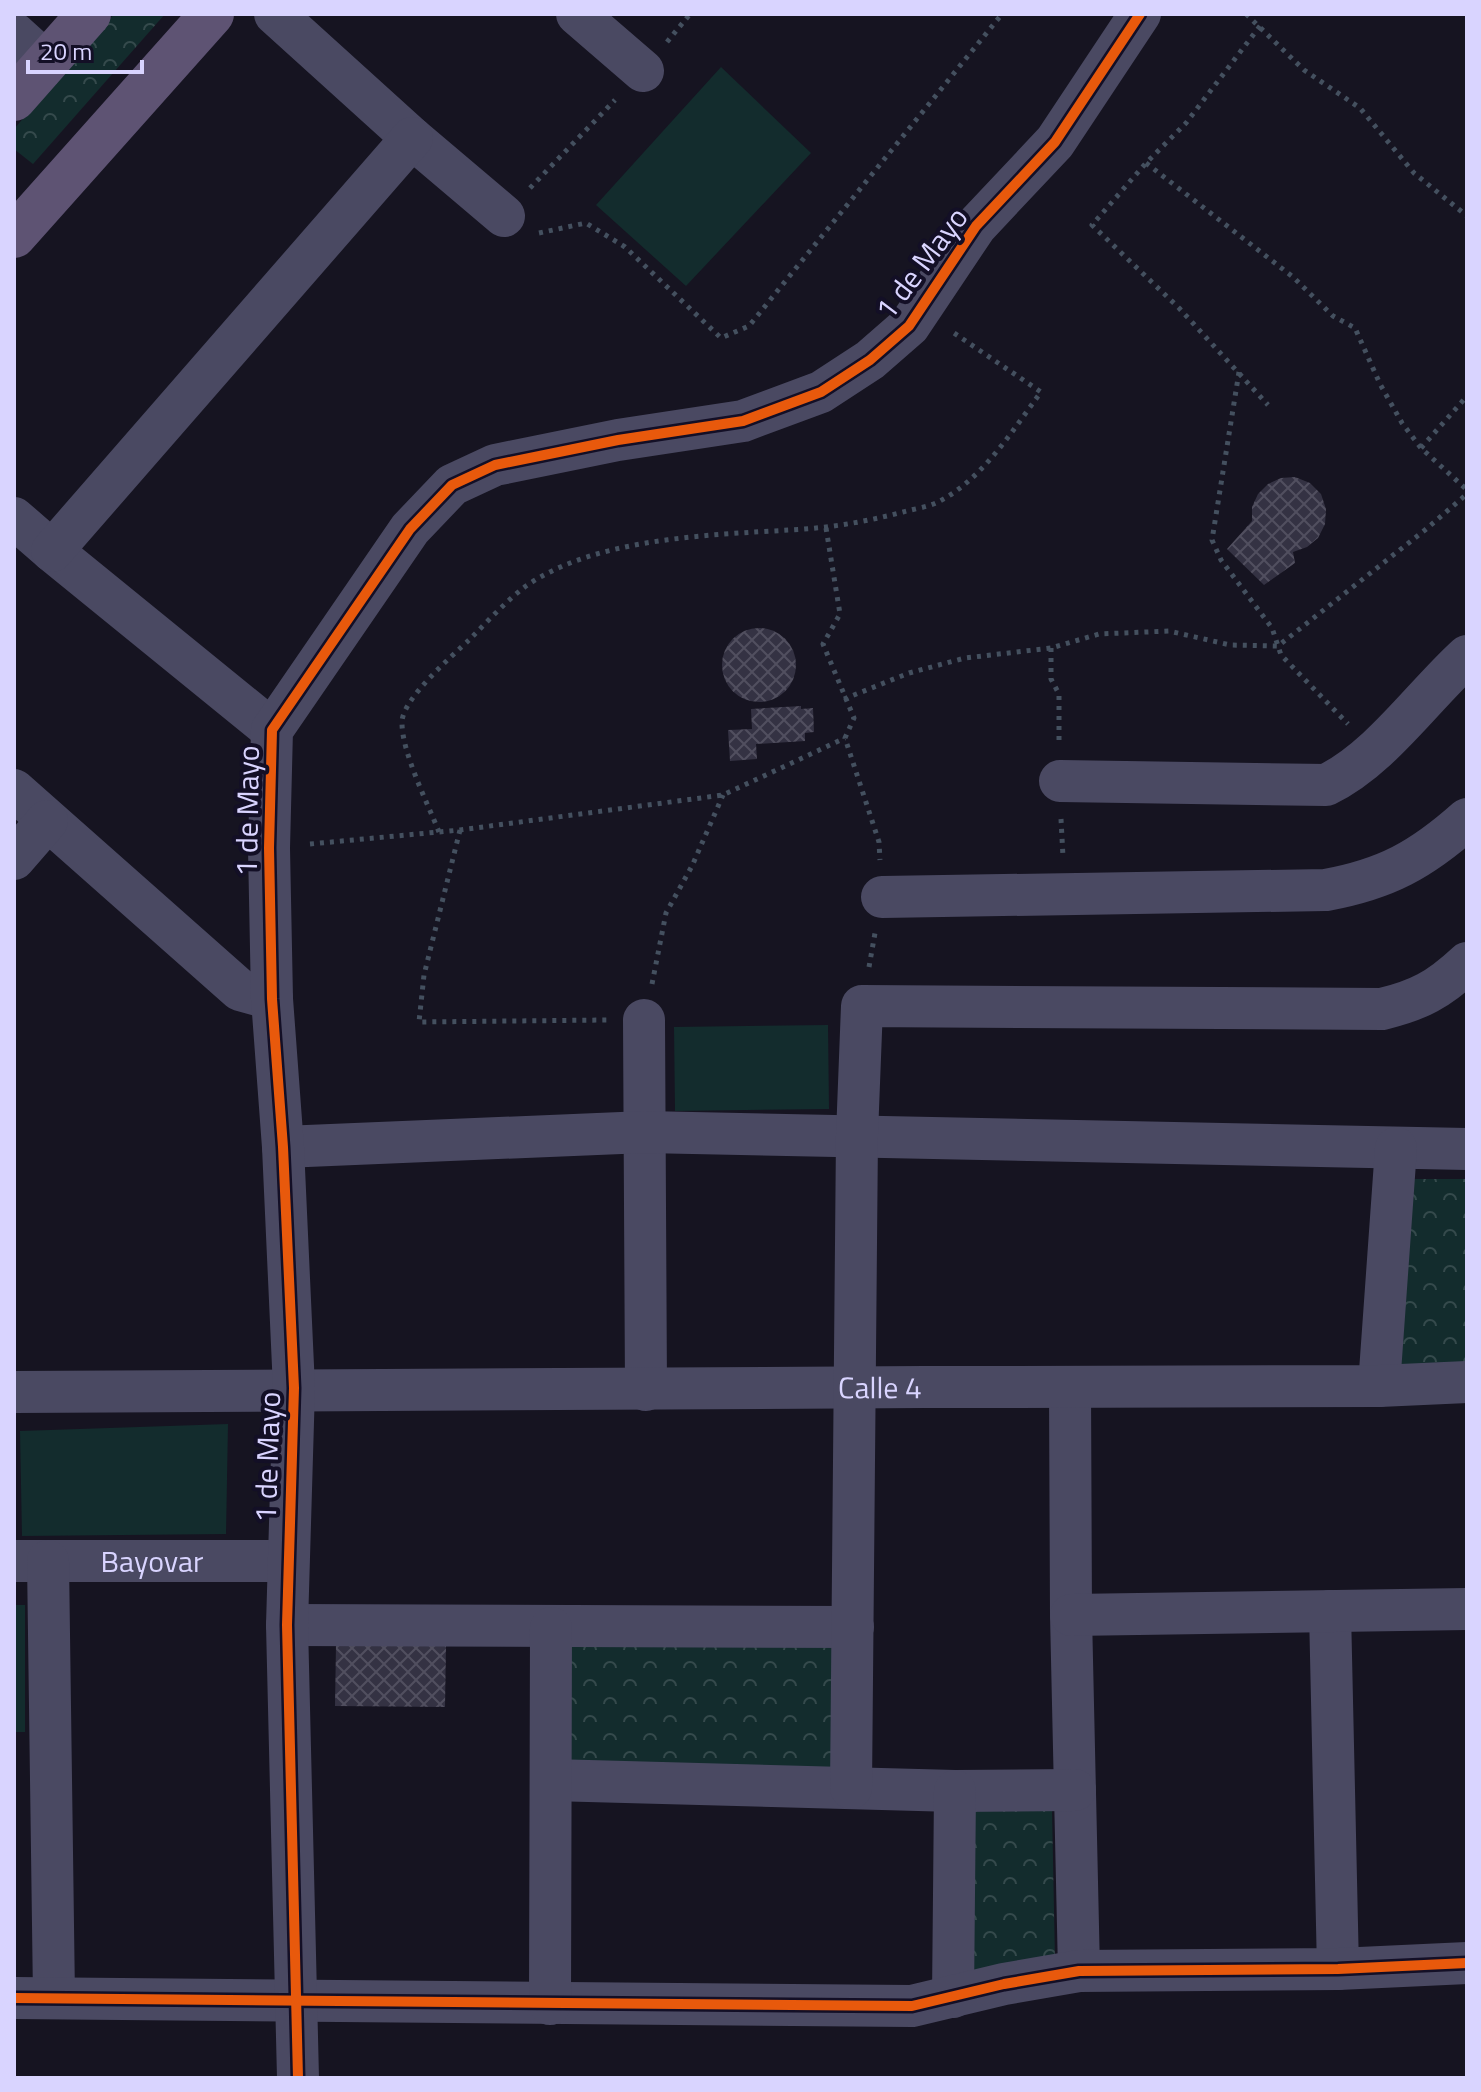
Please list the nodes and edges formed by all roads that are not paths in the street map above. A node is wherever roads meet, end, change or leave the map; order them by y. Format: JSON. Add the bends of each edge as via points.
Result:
{"nodes":[{"id":1,"x":89,"y":14,"type":"edge"},
{"id":2,"x":212,"y":14,"type":"edge"},
{"id":3,"x":275,"y":14,"type":"edge"},
{"id":4,"x":577,"y":14,"type":"edge"},
{"id":5,"x":1140,"y":14,"type":"edge"},
{"id":6,"x":30,"y":48,"type":"edge"},
{"id":7,"x":643,"y":71,"type":"road end"},
{"id":8,"x":14,"y":99,"type":"edge"},
{"id":9,"x":412,"y":138,"type":"junction"},
{"id":10,"x":22,"y":212,"type":"edge"},
{"id":11,"x":504,"y":216,"type":"road end"},
{"id":12,"x":14,"y":518,"type":"edge"},
{"id":13,"x":52,"y":551,"type":"junction"},
{"id":14,"x":1467,"y":656,"type":"edge"},
{"id":15,"x":272,"y":730,"type":"junction"},
{"id":16,"x":1060,"y":781,"type":"dead end"},
{"id":17,"x":14,"y":790,"type":"edge"},
{"id":18,"x":1467,"y":819,"type":"edge"},
{"id":19,"x":47,"y":821,"type":"junction"},
{"id":20,"x":14,"y":859,"type":"edge"},
{"id":21,"x":882,"y":897,"type":"road end"},
{"id":22,"x":1467,"y":963,"type":"edge"},
{"id":23,"x":272,"y":999,"type":"junction"},
{"id":24,"x":644,"y":1020,"type":"road end"},
{"id":25,"x":645,"y":1132,"type":"junction"},
{"id":26,"x":857,"y":1135,"type":"junction"},
{"id":27,"x":283,"y":1147,"type":"junction"},
{"id":28,"x":1396,"y":1148,"type":"junction"},
{"id":29,"x":1467,"y":1149,"type":"edge"},
{"id":30,"x":1467,"y":1382,"type":"edge"},
{"id":31,"x":1379,"y":1386,"type":"junction"},
{"id":32,"x":294,"y":1388,"type":"junction"},
{"id":33,"x":1070,"y":1388,"type":"junction"},
{"id":34,"x":855,"y":1389,"type":"junction"},
{"id":35,"x":646,"y":1390,"type":"junction"},
{"id":36,"x":14,"y":1392,"type":"edge"},
{"id":37,"x":31,"y":1561,"type":"edge"},
{"id":38,"x":288,"y":1561,"type":"junction"},
{"id":39,"x":1467,"y":1609,"type":"edge"},
{"id":40,"x":1330,"y":1611,"type":"junction"},
{"id":41,"x":1071,"y":1615,"type":"junction"},
{"id":42,"x":287,"y":1625,"type":"junction"},
{"id":43,"x":853,"y":1627,"type":"junction"},
{"id":44,"x":551,"y":1628,"type":"junction"},
{"id":45,"x":32,"y":1745,"type":"edge"},
{"id":46,"x":551,"y":1780,"type":"junction"},
{"id":47,"x":851,"y":1788,"type":"junction"},
{"id":48,"x":1075,"y":1790,"type":"junction"},
{"id":49,"x":955,"y":1791,"type":"junction"},
{"id":50,"x":1467,"y":1963,"type":"edge"},
{"id":51,"x":1338,"y":1969,"type":"junction"},
{"id":52,"x":1079,"y":1971,"type":"junction"},
{"id":53,"x":953,"y":1997,"type":"junction"},
{"id":54,"x":34,"y":1998,"type":"edge"},
{"id":55,"x":297,"y":2002,"type":"junction"},
{"id":56,"x":550,"y":2004,"type":"junction"},
{"id":57,"x":298,"y":2078,"type":"edge"}],
"edges":[{"from":1,"to":6,"type":"main road"},
{"from":2,"to":10,"type":"main road"},
{"from":3,"to":9,"type":"street"},
{"from":4,"to":7,"type":"street"},
{"from":5,"to":15,"type":"street","name":"1 de Mayo","via":[[1055,142],[976,226],[909,326],[870,360],[821,392],[743,421],[495,465],[452,485],[410,529]]},
{"from":6,"to":8,"type":"main road"},
{"from":9,"to":11,"type":"street"},
{"from":9,"to":13,"type":"street"},
{"from":12,"to":13,"type":"street"},
{"from":13,"to":15,"type":"street"},
{"from":14,"to":16,"type":"street","via":[[1374,751],[1326,785]]},
{"from":15,"to":23,"type":"street","name":"1 de Mayo"},
{"from":17,"to":19,"type":"street"},
{"from":18,"to":21,"type":"street","via":[[1397,869],[1365,883],[1326,890]]},
{"from":19,"to":20,"type":"street"},
{"from":19,"to":23,"type":"street","via":[[240,990]]},
{"from":22,"to":26,"type":"street","via":[[1418,1000],[1382,1009],[862,1006]]},
{"from":23,"to":27,"type":"street","name":"1 de Mayo"},
{"from":24,"to":25,"type":"street"},
{"from":25,"to":26,"type":"street"},
{"from":25,"to":27,"type":"street"},
{"from":25,"to":35,"type":"street"},
{"from":26,"to":28,"type":"street"},
{"from":26,"to":34,"type":"street"},
{"from":27,"to":32,"type":"street","name":"1 de Mayo"},
{"from":28,"to":29,"type":"street"},
{"from":28,"to":31,"type":"street"},
{"from":30,"to":31,"type":"street","name":"Calle 4"},
{"from":31,"to":33,"type":"street","name":"Calle 4"},
{"from":32,"to":35,"type":"street","name":"Calle 4"},
{"from":32,"to":36,"type":"street","name":"Calle 4"},
{"from":32,"to":38,"type":"street","name":"1 de Mayo"},
{"from":33,"to":34,"type":"street","name":"Calle 4"},
{"from":33,"to":41,"type":"street"},
{"from":34,"to":35,"type":"street","name":"Calle 4"},
{"from":34,"to":43,"type":"street"},
{"from":37,"to":38,"type":"street","name":"Bayovar"},
{"from":37,"to":45,"type":"street"},
{"from":38,"to":42,"type":"street","name":"1 de Mayo"},
{"from":39,"to":40,"type":"street"},
{"from":40,"to":41,"type":"street"},
{"from":40,"to":51,"type":"street"},
{"from":41,"to":48,"type":"street"},
{"from":42,"to":44,"type":"street"},
{"from":42,"to":55,"type":"street","name":"1 de Mayo"},
{"from":43,"to":44,"type":"street"},
{"from":43,"to":47,"type":"street"},
{"from":44,"to":46,"type":"street"},
{"from":45,"to":54,"type":"street"},
{"from":46,"to":47,"type":"street"},
{"from":46,"to":56,"type":"street"},
{"from":47,"to":49,"type":"street"},
{"from":48,"to":49,"type":"street"},
{"from":48,"to":52,"type":"street"},
{"from":49,"to":53,"type":"street"},
{"from":50,"to":51,"type":"street"},
{"from":51,"to":52,"type":"street"},
{"from":52,"to":53,"type":"street"},
{"from":53,"to":56,"type":"street","via":[[912,2006]]},
{"from":54,"to":55,"type":"street"},
{"from":55,"to":56,"type":"street"},
{"from":55,"to":57,"type":"street","name":"1 de Mayo"}]}
